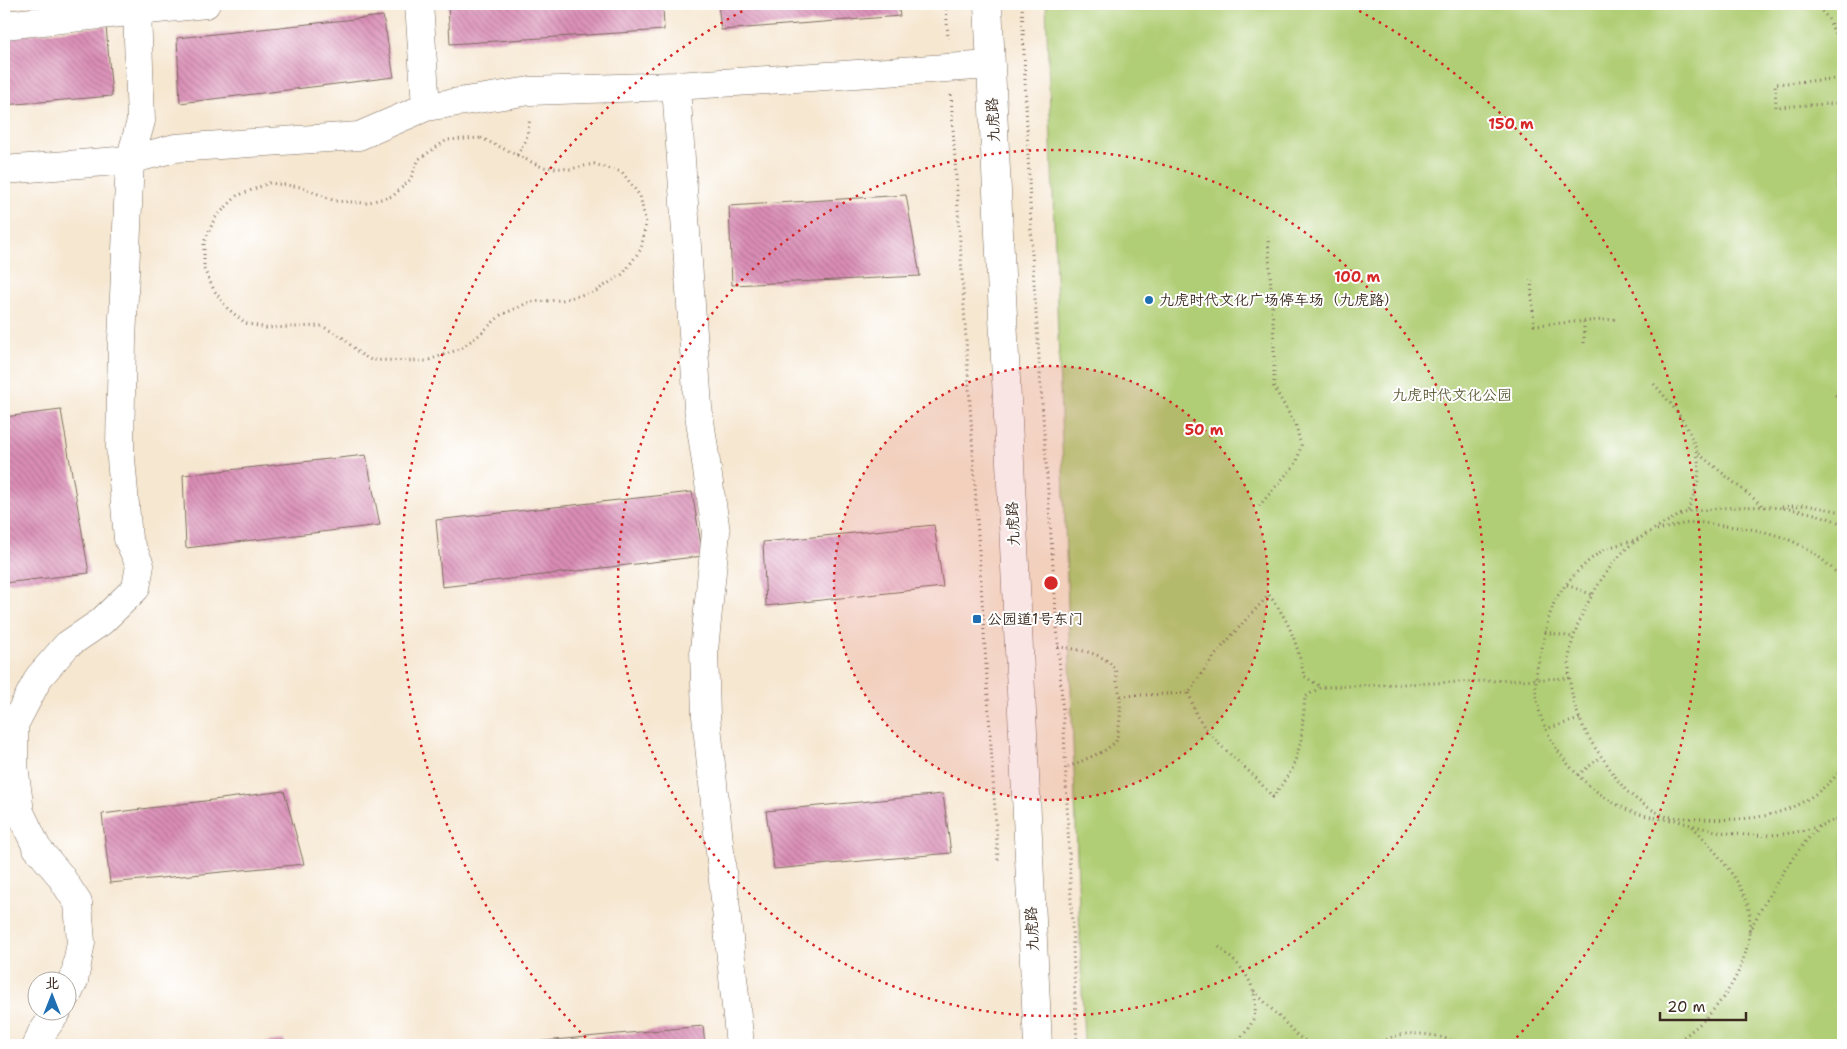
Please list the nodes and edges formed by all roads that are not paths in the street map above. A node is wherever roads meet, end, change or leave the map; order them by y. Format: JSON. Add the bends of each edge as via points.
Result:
{"nodes":[{"id":1,"x":206,"y":4,"type":"edge"},
{"id":2,"x":419,"y":4,"type":"edge"},
{"id":3,"x":988,"y":4,"type":"edge"},
{"id":4,"x":137,"y":11,"type":"junction"},
{"id":5,"x":4,"y":25,"type":"edge"},
{"id":6,"x":991,"y":65,"type":"junction"},
{"id":7,"x":676,"y":86,"type":"junction"},
{"id":8,"x":426,"y":107,"type":"junction"},
{"id":9,"x":130,"y":160,"type":"junction"},
{"id":10,"x":4,"y":170,"type":"edge"},
{"id":11,"x":76,"y":972,"type":"edge"},
{"id":12,"x":50,"y":1022,"type":"edge"},
{"id":13,"x":37,"y":1045,"type":"edge"},
{"id":14,"x":740,"y":1045,"type":"edge"},
{"id":15,"x":1038,"y":1045,"type":"edge"}],
"edges":[{"from":1,"to":4,"type":"street"},
{"from":2,"to":8,"type":"street"},
{"from":3,"to":6,"type":"street","name":"九虎路"},
{"from":4,"to":5,"type":"street"},
{"from":4,"to":9,"type":"street","via":[[141,121]]},
{"from":6,"to":7,"type":"street"},
{"from":6,"to":15,"type":"street","name":"九虎路"},
{"from":7,"to":8,"type":"street","via":[[530,91]]},
{"from":7,"to":14,"type":"street","via":[[698,407],[716,532],[704,650],[706,716]]},
{"from":8,"to":9,"type":"street","via":[[359,136],[174,148]]},
{"from":9,"to":10,"type":"street"},
{"from":9,"to":11,"type":"street","via":[[120,447],[128,539],[140,565],[136,588],[101,622],[67,645],[39,677],[14,725],[14,765],[20,812],[37,848],[78,904],[81,942]]},
{"from":12,"to":13,"type":"street"}]}
